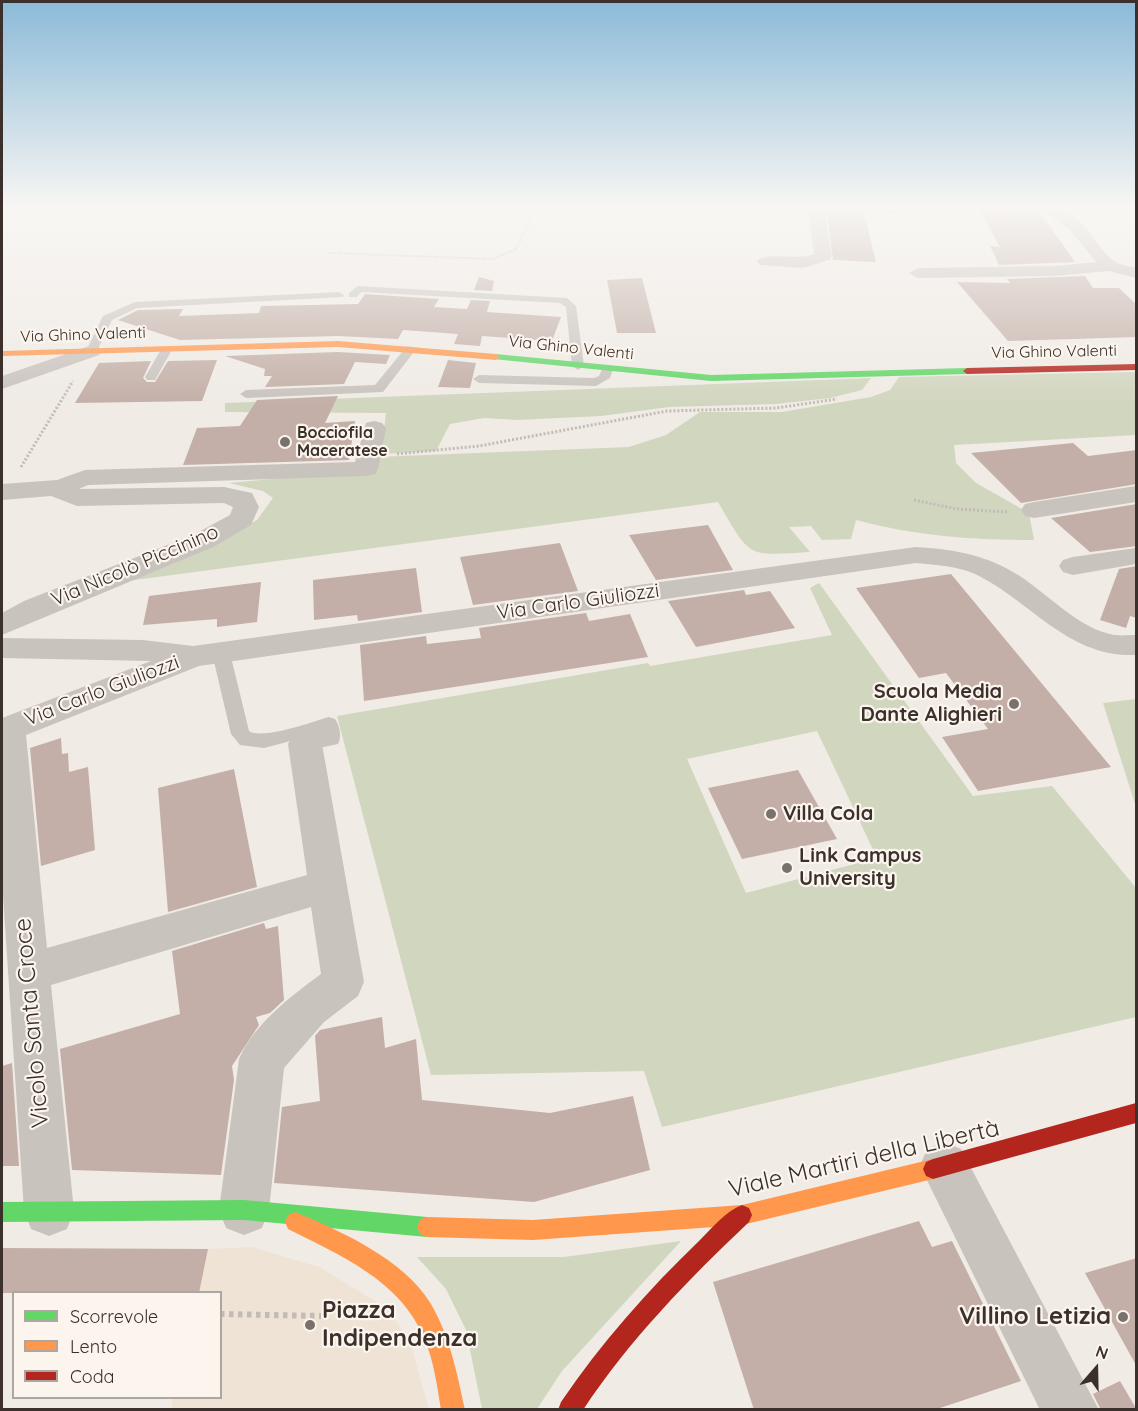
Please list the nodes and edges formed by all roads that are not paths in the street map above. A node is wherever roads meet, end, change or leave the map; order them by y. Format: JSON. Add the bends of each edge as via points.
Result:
{"nodes":[{"id":1,"x":339,"y":295,"type":"dead end"},
{"id":2,"x":353,"y":295,"type":"dead end"},
{"id":3,"x":167,"y":348,"type":"junction"},
{"id":4,"x":411,"y":348,"type":"junction"},
{"id":5,"x":92,"y":351,"type":"junction"},
{"id":6,"x":578,"y":366,"type":"junction"},
{"id":7,"x":1137,"y":367,"type":"edge"},
{"id":8,"x":607,"y":369,"type":"junction"},
{"id":9,"x":3,"y":371,"type":"edge"},
{"id":10,"x":151,"y":377,"type":"dead end"},
{"id":11,"x":480,"y":379,"type":"dead end"},
{"id":12,"x":246,"y":394,"type":"dead end"},
{"id":13,"x":374,"y":428,"type":"dead end"},
{"id":14,"x":9,"y":482,"type":"edge"},
{"id":15,"x":61,"y":487,"type":"junction"},
{"id":16,"x":1137,"y":494,"type":"edge"},
{"id":17,"x":1034,"y":510,"type":"road end"},
{"id":18,"x":1137,"y":555,"type":"edge"},
{"id":19,"x":1073,"y":566,"type":"dead end"},
{"id":20,"x":2,"y":625,"type":"edge"},
{"id":21,"x":1137,"y":645,"type":"edge"},
{"id":22,"x":2,"y":648,"type":"edge"},
{"id":23,"x":207,"y":655,"type":"junction"},
{"id":24,"x":5,"y":729,"type":"edge"},
{"id":25,"x":305,"y":744,"type":"joint"},
{"id":26,"x":329,"y":885,"type":"junction"},
{"id":27,"x":27,"y":973,"type":"junction"},
{"id":28,"x":1137,"y":1113,"type":"edge"},
{"id":29,"x":944,"y":1166,"type":"junction"},
{"id":30,"x":49,"y":1211,"type":"junction"},
{"id":31,"x":259,"y":1211,"type":"junction"},
{"id":32,"x":2,"y":1212,"type":"edge"},
{"id":33,"x":742,"y":1215,"type":"junction"},
{"id":34,"x":453,"y":1410,"type":"edge"},
{"id":35,"x":569,"y":1410,"type":"edge"},
{"id":36,"x":1071,"y":1410,"type":"edge"}],
"edges":[{"from":1,"to":5,"type":"lane","via":[[135,305],[107,318]]},
{"from":2,"to":6,"type":"lane","via":[[358,289],[563,300],[571,306]]},
{"from":3,"to":4,"type":"main road","name":"Via Ghino Valenti","via":[[307,344]]},
{"from":3,"to":5,"type":"main road","name":"Via Ghino Valenti"},
{"from":3,"to":10,"type":"lane"},
{"from":4,"to":6,"type":"main road","name":"Via Ghino Valenti"},
{"from":4,"to":12,"type":"lane","via":[[379,389]]},
{"from":5,"to":9,"type":"street"},
{"from":6,"to":8,"type":"main road","name":"Via Ghino Valenti"},
{"from":7,"to":8,"type":"main road","name":"Via Ghino Valenti","via":[[711,378]]},
{"from":8,"to":11,"type":"lane","via":[[604,378],[596,382]]},
{"from":13,"to":15,"type":"street","name":"Via Nicolò Piccinino","via":[[366,469],[85,478]]},
{"from":14,"to":15,"type":"street","name":"Via Nicolò Piccinino"},
{"from":15,"to":20,"type":"street","name":"Via Nicolò Piccinino","via":[[65,495],[77,498],[224,495],[243,499],[246,507],[242,519],[203,541],[34,608]]},
{"from":16,"to":17,"type":"street"},
{"from":18,"to":19,"type":"street"},
{"from":21,"to":23,"type":"street","name":"Via Carlo Giuliozzi","via":[[1107,646],[1091,640],[984,568],[952,558],[916,555]]},
{"from":22,"to":23,"type":"street","via":[[89,652],[160,649]]},
{"from":23,"to":24,"type":"street","name":"Via Carlo Giuliozzi"},
{"from":23,"to":25,"type":"lane","via":[[240,734],[247,740],[264,741],[329,724],[331,740]]},
{"from":24,"to":27,"type":"street","name":"Vicolo Santa Croce"},
{"from":25,"to":26,"type":"street"},
{"from":26,"to":27,"type":"street"},
{"from":26,"to":31,"type":"street","via":[[343,982],[309,1008],[262,1059]]},
{"from":27,"to":30,"type":"street","name":"Vicolo Santa Croce"},
{"from":28,"to":29,"type":"main road","name":"Viale Martiri della Libertà"},
{"from":29,"to":33,"type":"main road","name":"Viale Martiri della Libertà"},
{"from":29,"to":36,"type":"street"},
{"from":30,"to":31,"type":"main road","name":"Viale Martiri della Libertà"},
{"from":30,"to":32,"type":"main road","name":"Viale Martiri della Libertà"},
{"from":31,"to":33,"type":"main road","name":"Viale Martiri della Libertà","via":[[407,1226],[533,1230]]},
{"from":31,"to":34,"type":"main road","via":[[374,1261],[409,1288],[436,1329]]},
{"from":33,"to":35,"type":"main road","via":[[671,1278],[622,1334]]}]}
